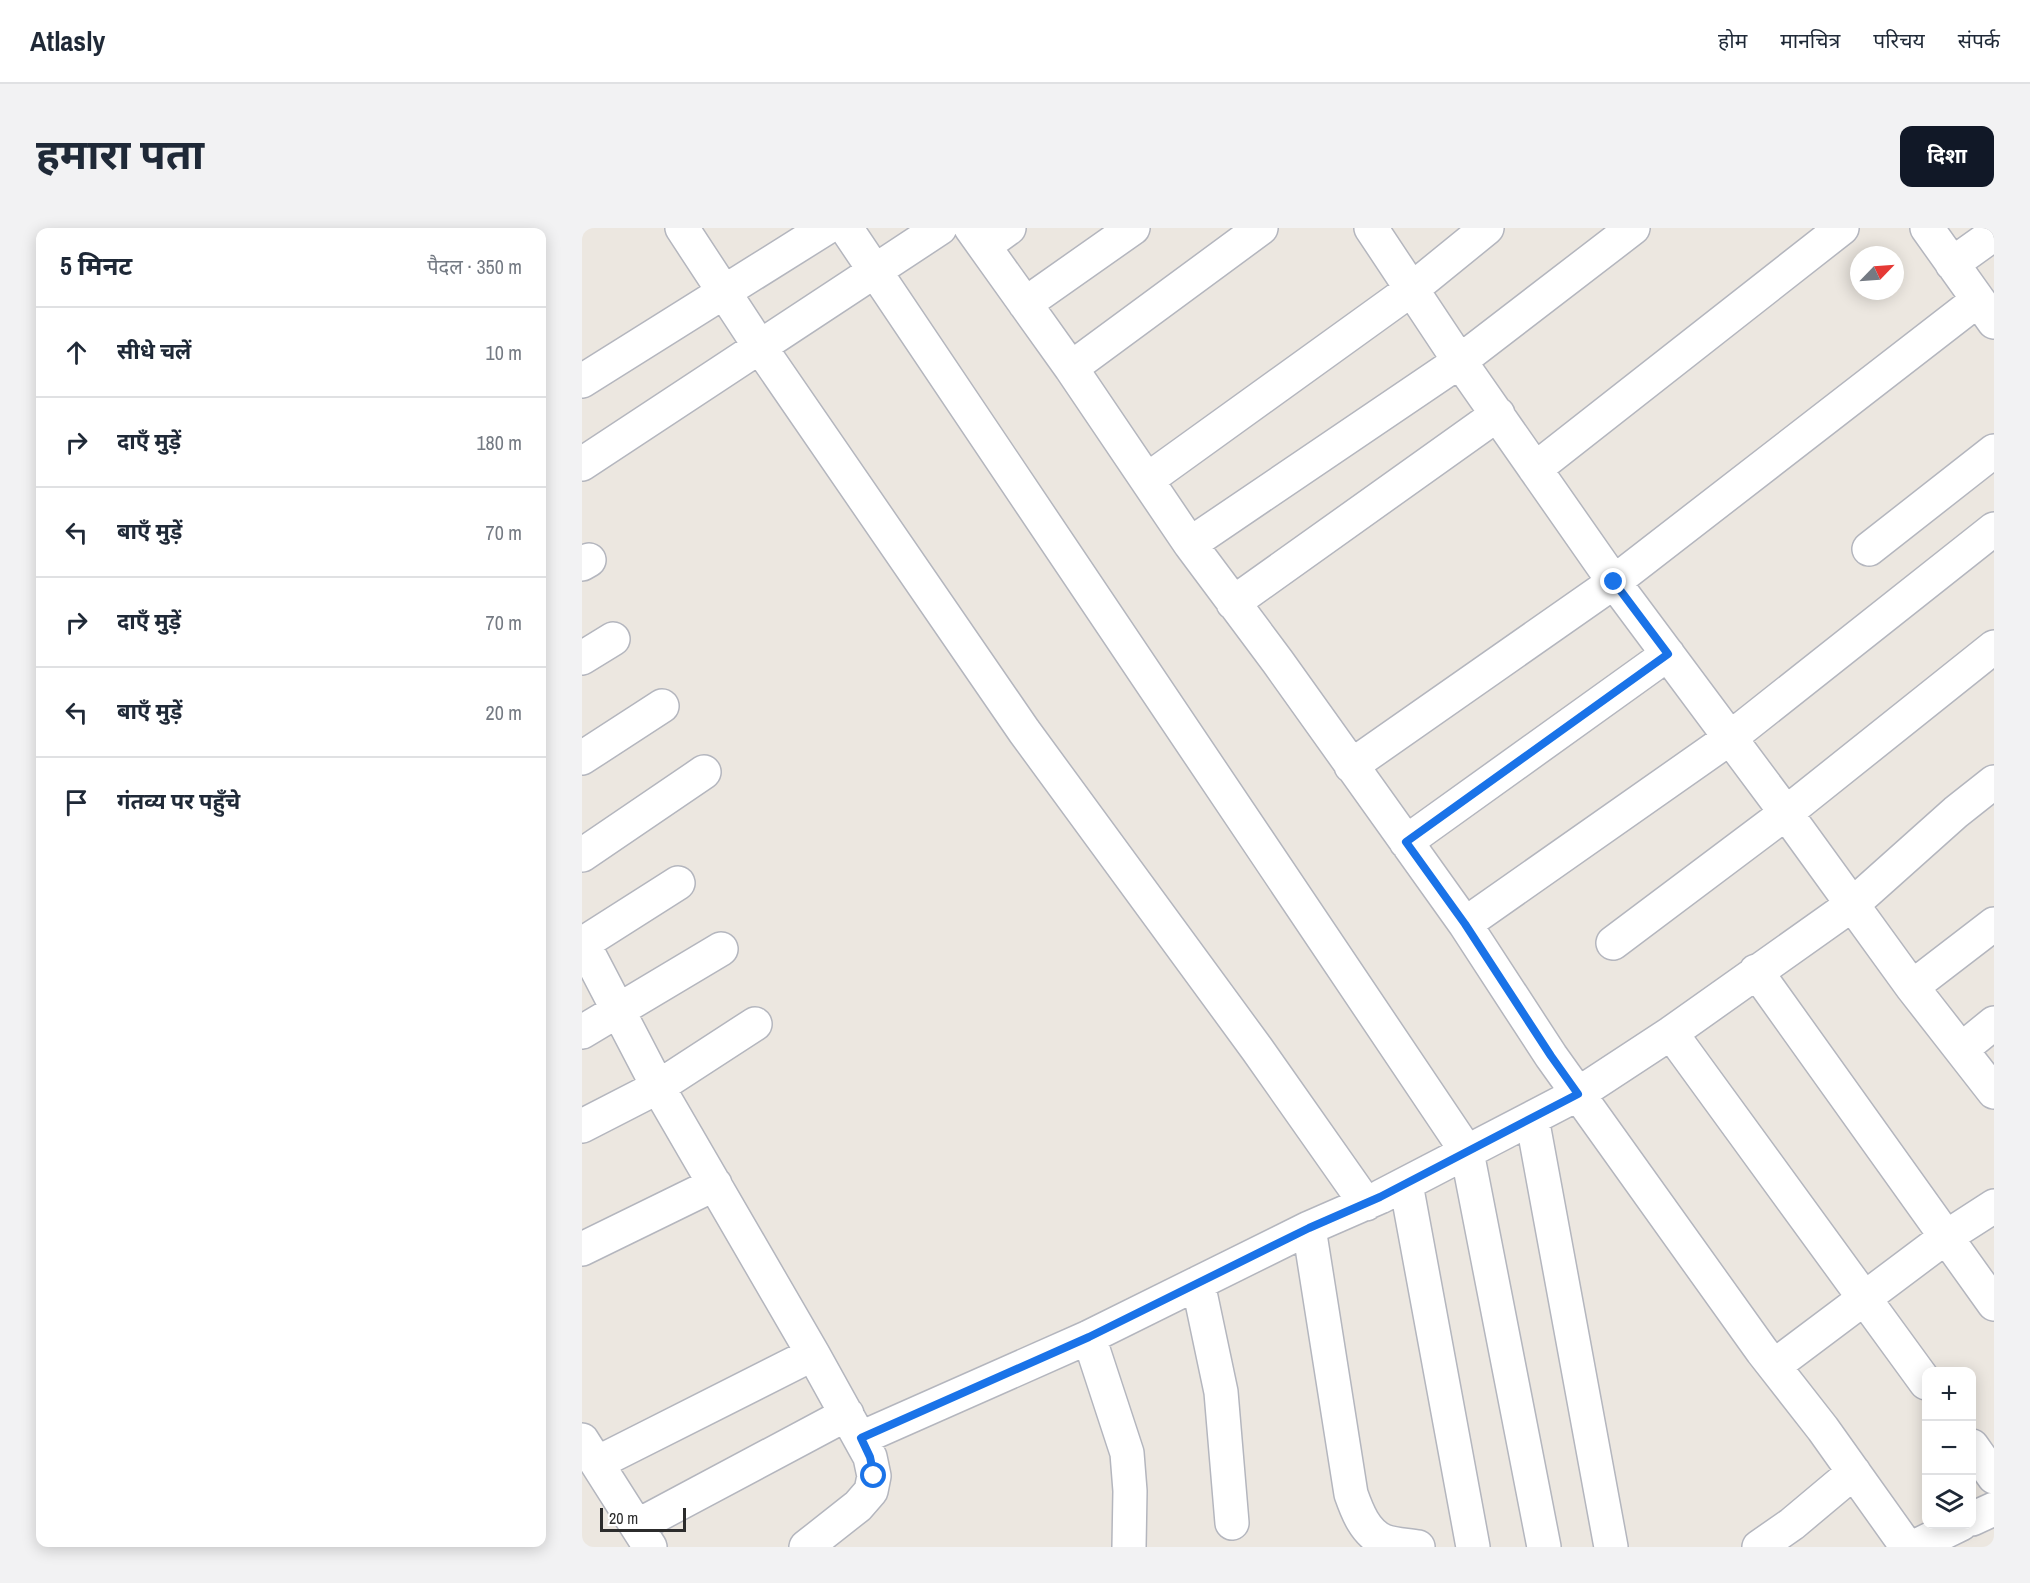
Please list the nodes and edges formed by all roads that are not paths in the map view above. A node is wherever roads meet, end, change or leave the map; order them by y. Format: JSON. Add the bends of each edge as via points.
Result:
{"nodes":[{"id":1,"x":682,"y":228,"type":"edge"},
{"id":2,"x":826,"y":228,"type":"edge"},
{"id":3,"x":846,"y":228,"type":"edge"},
{"id":4,"x":940,"y":228,"type":"edge"},
{"id":5,"x":1133,"y":228,"type":"edge"},
{"id":6,"x":1261,"y":228,"type":"edge"},
{"id":7,"x":1371,"y":228,"type":"edge"},
{"id":8,"x":1487,"y":228,"type":"edge"},
{"id":9,"x":1634,"y":228,"type":"edge"},
{"id":10,"x":1842,"y":228,"type":"edge"},
{"id":11,"x":1927,"y":228,"type":"edge"},
{"id":12,"x":988,"y":234,"type":"edge"},
{"id":13,"x":1994,"y":234,"type":"edge"},
{"id":14,"x":1952,"y":264,"type":"junction"},
{"id":15,"x":874,"y":272,"type":"junction"},
{"id":16,"x":1412,"y":289,"type":"junction"},
{"id":17,"x":724,"y":292,"type":"junction"},
{"id":18,"x":1025,"y":304,"type":"junction"},
{"id":19,"x":1986,"y":311,"type":"edge"},
{"id":20,"x":760,"y":347,"type":"junction"},
{"id":21,"x":1460,"y":361,"type":"junction"},
{"id":22,"x":1071,"y":368,"type":"junction"},
{"id":23,"x":582,"y":381,"type":"edge"},
{"id":24,"x":1498,"y":414,"type":"junction"},
{"id":25,"x":1994,"y":451,"type":"edge"},
{"id":26,"x":582,"y":464,"type":"edge"},
{"id":27,"x":1535,"y":469,"type":"junction"},
{"id":28,"x":1147,"y":480,"type":"junction"},
{"id":29,"x":1994,"y":529,"type":"edge"},
{"id":30,"x":1190,"y":544,"type":"junction"},
{"id":31,"x":1869,"y":549,"type":"dead end"},
{"id":32,"x":1614,"y":582,"type":"junction"},
{"id":33,"x":1233,"y":603,"type":"junction"},
{"id":34,"x":613,"y":639,"type":"dead end"},
{"id":35,"x":1994,"y":647,"type":"edge"},
{"id":36,"x":1668,"y":654,"type":"junction"},
{"id":37,"x":582,"y":658,"type":"edge"},
{"id":38,"x":662,"y":706,"type":"dead end"},
{"id":39,"x":1730,"y":738,"type":"junction"},
{"id":40,"x":582,"y":758,"type":"edge"},
{"id":41,"x":1351,"y":766,"type":"junction"},
{"id":42,"x":704,"y":772,"type":"dead end"},
{"id":43,"x":1994,"y":782,"type":"edge"},
{"id":44,"x":1786,"y":813,"type":"junction"},
{"id":45,"x":1406,"y":842,"type":"junction"},
{"id":46,"x":582,"y":855,"type":"edge"},
{"id":47,"x":678,"y":883,"type":"dead end"},
{"id":48,"x":1853,"y":904,"type":"junction"},
{"id":49,"x":1465,"y":924,"type":"junction"},
{"id":50,"x":1994,"y":924,"type":"edge"},
{"id":51,"x":582,"y":943,"type":"edge"},
{"id":52,"x":1613,"y":943,"type":"dead end"},
{"id":53,"x":721,"y":950,"type":"dead end"},
{"id":54,"x":1756,"y":971,"type":"junction"},
{"id":55,"x":1912,"y":987,"type":"junction"},
{"id":56,"x":618,"y":1012,"type":"junction"},
{"id":57,"x":1994,"y":1023,"type":"edge"},
{"id":58,"x":755,"y":1024,"type":"dead end"},
{"id":59,"x":582,"y":1032,"type":"edge"},
{"id":60,"x":1671,"y":1033,"type":"junction"},
{"id":61,"x":1962,"y":1049,"type":"junction"},
{"id":62,"x":658,"y":1087,"type":"junction"},
{"id":63,"x":1994,"y":1092,"type":"edge"},
{"id":64,"x":1578,"y":1094,"type":"junction"},
{"id":65,"x":1532,"y":1118,"type":"junction"},
{"id":66,"x":582,"y":1126,"type":"edge"},
{"id":67,"x":1467,"y":1152,"type":"junction"},
{"id":68,"x":714,"y":1184,"type":"junction"},
{"id":69,"x":1406,"y":1184,"type":"junction"},
{"id":70,"x":1366,"y":1204,"type":"junction"},
{"id":71,"x":1994,"y":1206,"type":"edge"},
{"id":72,"x":1309,"y":1228,"type":"junction"},
{"id":73,"x":1946,"y":1238,"type":"junction"},
{"id":74,"x":582,"y":1249,"type":"edge"},
{"id":75,"x":1198,"y":1283,"type":"junction"},
{"id":76,"x":1865,"y":1298,"type":"junction"},
{"id":77,"x":1994,"y":1304,"type":"edge"},
{"id":78,"x":1089,"y":1337,"type":"junction"},
{"id":79,"x":813,"y":1354,"type":"junction"},
{"id":80,"x":1774,"y":1366,"type":"junction"},
{"id":81,"x":1922,"y":1377,"type":"edge"},
{"id":82,"x":854,"y":1426,"type":"junction"},
{"id":83,"x":589,"y":1452,"type":"edge"},
{"id":84,"x":1976,"y":1453,"type":"edge"},
{"id":85,"x":1854,"y":1472,"type":"junction"},
{"id":86,"x":1994,"y":1477,"type":"edge"},
{"id":87,"x":1994,"y":1509,"type":"edge"},
{"id":88,"x":1976,"y":1517,"type":"edge"},
{"id":89,"x":1233,"y":1523,"type":"dead end"},
{"id":90,"x":1951,"y":1529,"type":"edge"},
{"id":91,"x":644,"y":1537,"type":"edge"},
{"id":92,"x":806,"y":1547,"type":"edge"},
{"id":93,"x":1129,"y":1547,"type":"edge"},
{"id":94,"x":1418,"y":1547,"type":"edge"},
{"id":95,"x":1473,"y":1547,"type":"edge"},
{"id":96,"x":1544,"y":1547,"type":"edge"},
{"id":97,"x":1611,"y":1547,"type":"edge"},
{"id":98,"x":1759,"y":1547,"type":"edge"},
{"id":99,"x":1907,"y":1547,"type":"edge"},
{"id":100,"x":1914,"y":1547,"type":"edge"}],
"edges":[{"from":1,"to":17,"type":"street"},
{"from":2,"to":17,"type":"street"},
{"from":3,"to":15,"type":"street"},
{"from":4,"to":15,"type":"street"},
{"from":5,"to":18,"type":"street"},
{"from":6,"to":22,"type":"street"},
{"from":7,"to":16,"type":"street"},
{"from":8,"to":16,"type":"street"},
{"from":9,"to":21,"type":"street"},
{"from":10,"to":27,"type":"street"},
{"from":11,"to":14,"type":"street"},
{"from":12,"to":18,"type":"street"},
{"from":13,"to":14,"type":"street"},
{"from":14,"to":19,"type":"street"},
{"from":15,"to":20,"type":"street"},
{"from":15,"to":67,"type":"street"},
{"from":16,"to":21,"type":"street"},
{"from":16,"to":28,"type":"street"},
{"from":17,"to":20,"type":"street"},
{"from":17,"to":23,"type":"street"},
{"from":18,"to":22,"type":"street"},
{"from":19,"to":32,"type":"street"},
{"from":20,"to":26,"type":"street"},
{"from":20,"to":70,"type":"street","via":[[1024,731]]},
{"from":21,"to":24,"type":"street"},
{"from":21,"to":30,"type":"street"},
{"from":22,"to":28,"type":"street"},
{"from":24,"to":27,"type":"street"},
{"from":24,"to":33,"type":"street"},
{"from":25,"to":31,"type":"street"},
{"from":27,"to":32,"type":"street"},
{"from":28,"to":30,"type":"street"},
{"from":29,"to":39,"type":"street"},
{"from":30,"to":33,"type":"street"},
{"from":32,"to":36,"type":"street"},
{"from":32,"to":41,"type":"street"},
{"from":33,"to":41,"type":"street"},
{"from":34,"to":37,"type":"street"},
{"from":35,"to":44,"type":"street"},
{"from":36,"to":39,"type":"street"},
{"from":36,"to":45,"type":"street"},
{"from":38,"to":40,"type":"street"},
{"from":39,"to":44,"type":"street"},
{"from":39,"to":49,"type":"street"},
{"from":41,"to":45,"type":"street"},
{"from":42,"to":46,"type":"street"},
{"from":43,"to":48,"type":"street"},
{"from":44,"to":48,"type":"street"},
{"from":44,"to":52,"type":"street"},
{"from":45,"to":49,"type":"street"},
{"from":47,"to":51,"type":"street"},
{"from":48,"to":54,"type":"street"},
{"from":48,"to":55,"type":"street"},
{"from":49,"to":64,"type":"street"},
{"from":50,"to":55,"type":"street"},
{"from":51,"to":56,"type":"street"},
{"from":53,"to":56,"type":"street"},
{"from":54,"to":60,"type":"street"},
{"from":54,"to":73,"type":"street"},
{"from":55,"to":61,"type":"street"},
{"from":56,"to":59,"type":"street"},
{"from":56,"to":62,"type":"street"},
{"from":57,"to":61,"type":"street"},
{"from":58,"to":62,"type":"street"},
{"from":60,"to":64,"type":"street"},
{"from":60,"to":76,"type":"street"},
{"from":61,"to":63,"type":"street"},
{"from":62,"to":66,"type":"street"},
{"from":62,"to":68,"type":"street"},
{"from":64,"to":65,"type":"street"},
{"from":64,"to":80,"type":"street"},
{"from":65,"to":67,"type":"street"},
{"from":65,"to":97,"type":"street"},
{"from":67,"to":69,"type":"street"},
{"from":67,"to":96,"type":"street"},
{"from":68,"to":74,"type":"street"},
{"from":68,"to":79,"type":"street"},
{"from":69,"to":70,"type":"street"},
{"from":69,"to":95,"type":"street"},
{"from":70,"to":72,"type":"street"},
{"from":71,"to":73,"type":"street"},
{"from":72,"to":75,"type":"street"},
{"from":72,"to":94,"type":"street","via":[[1351,1494],[1370,1530],[1384,1541]]},
{"from":73,"to":76,"type":"street"},
{"from":73,"to":77,"type":"street"},
{"from":75,"to":78,"type":"street"},
{"from":75,"to":89,"type":"street","via":[[1221,1392]]},
{"from":76,"to":80,"type":"street"},
{"from":76,"to":81,"type":"street"},
{"from":78,"to":82,"type":"street"},
{"from":78,"to":93,"type":"street","via":[[1127,1453]]},
{"from":79,"to":82,"type":"street"},
{"from":79,"to":83,"type":"street"},
{"from":80,"to":85,"type":"street"},
{"from":82,"to":91,"type":"street"},
{"from":82,"to":92,"type":"street","via":[[870,1457],[874,1476],[871,1491]]},
{"from":83,"to":91,"type":"street"},
{"from":84,"to":86,"type":"street"},
{"from":85,"to":98,"type":"street"},
{"from":85,"to":99,"type":"street"},
{"from":87,"to":88,"type":"street"},
{"from":90,"to":100,"type":"street"}]}
